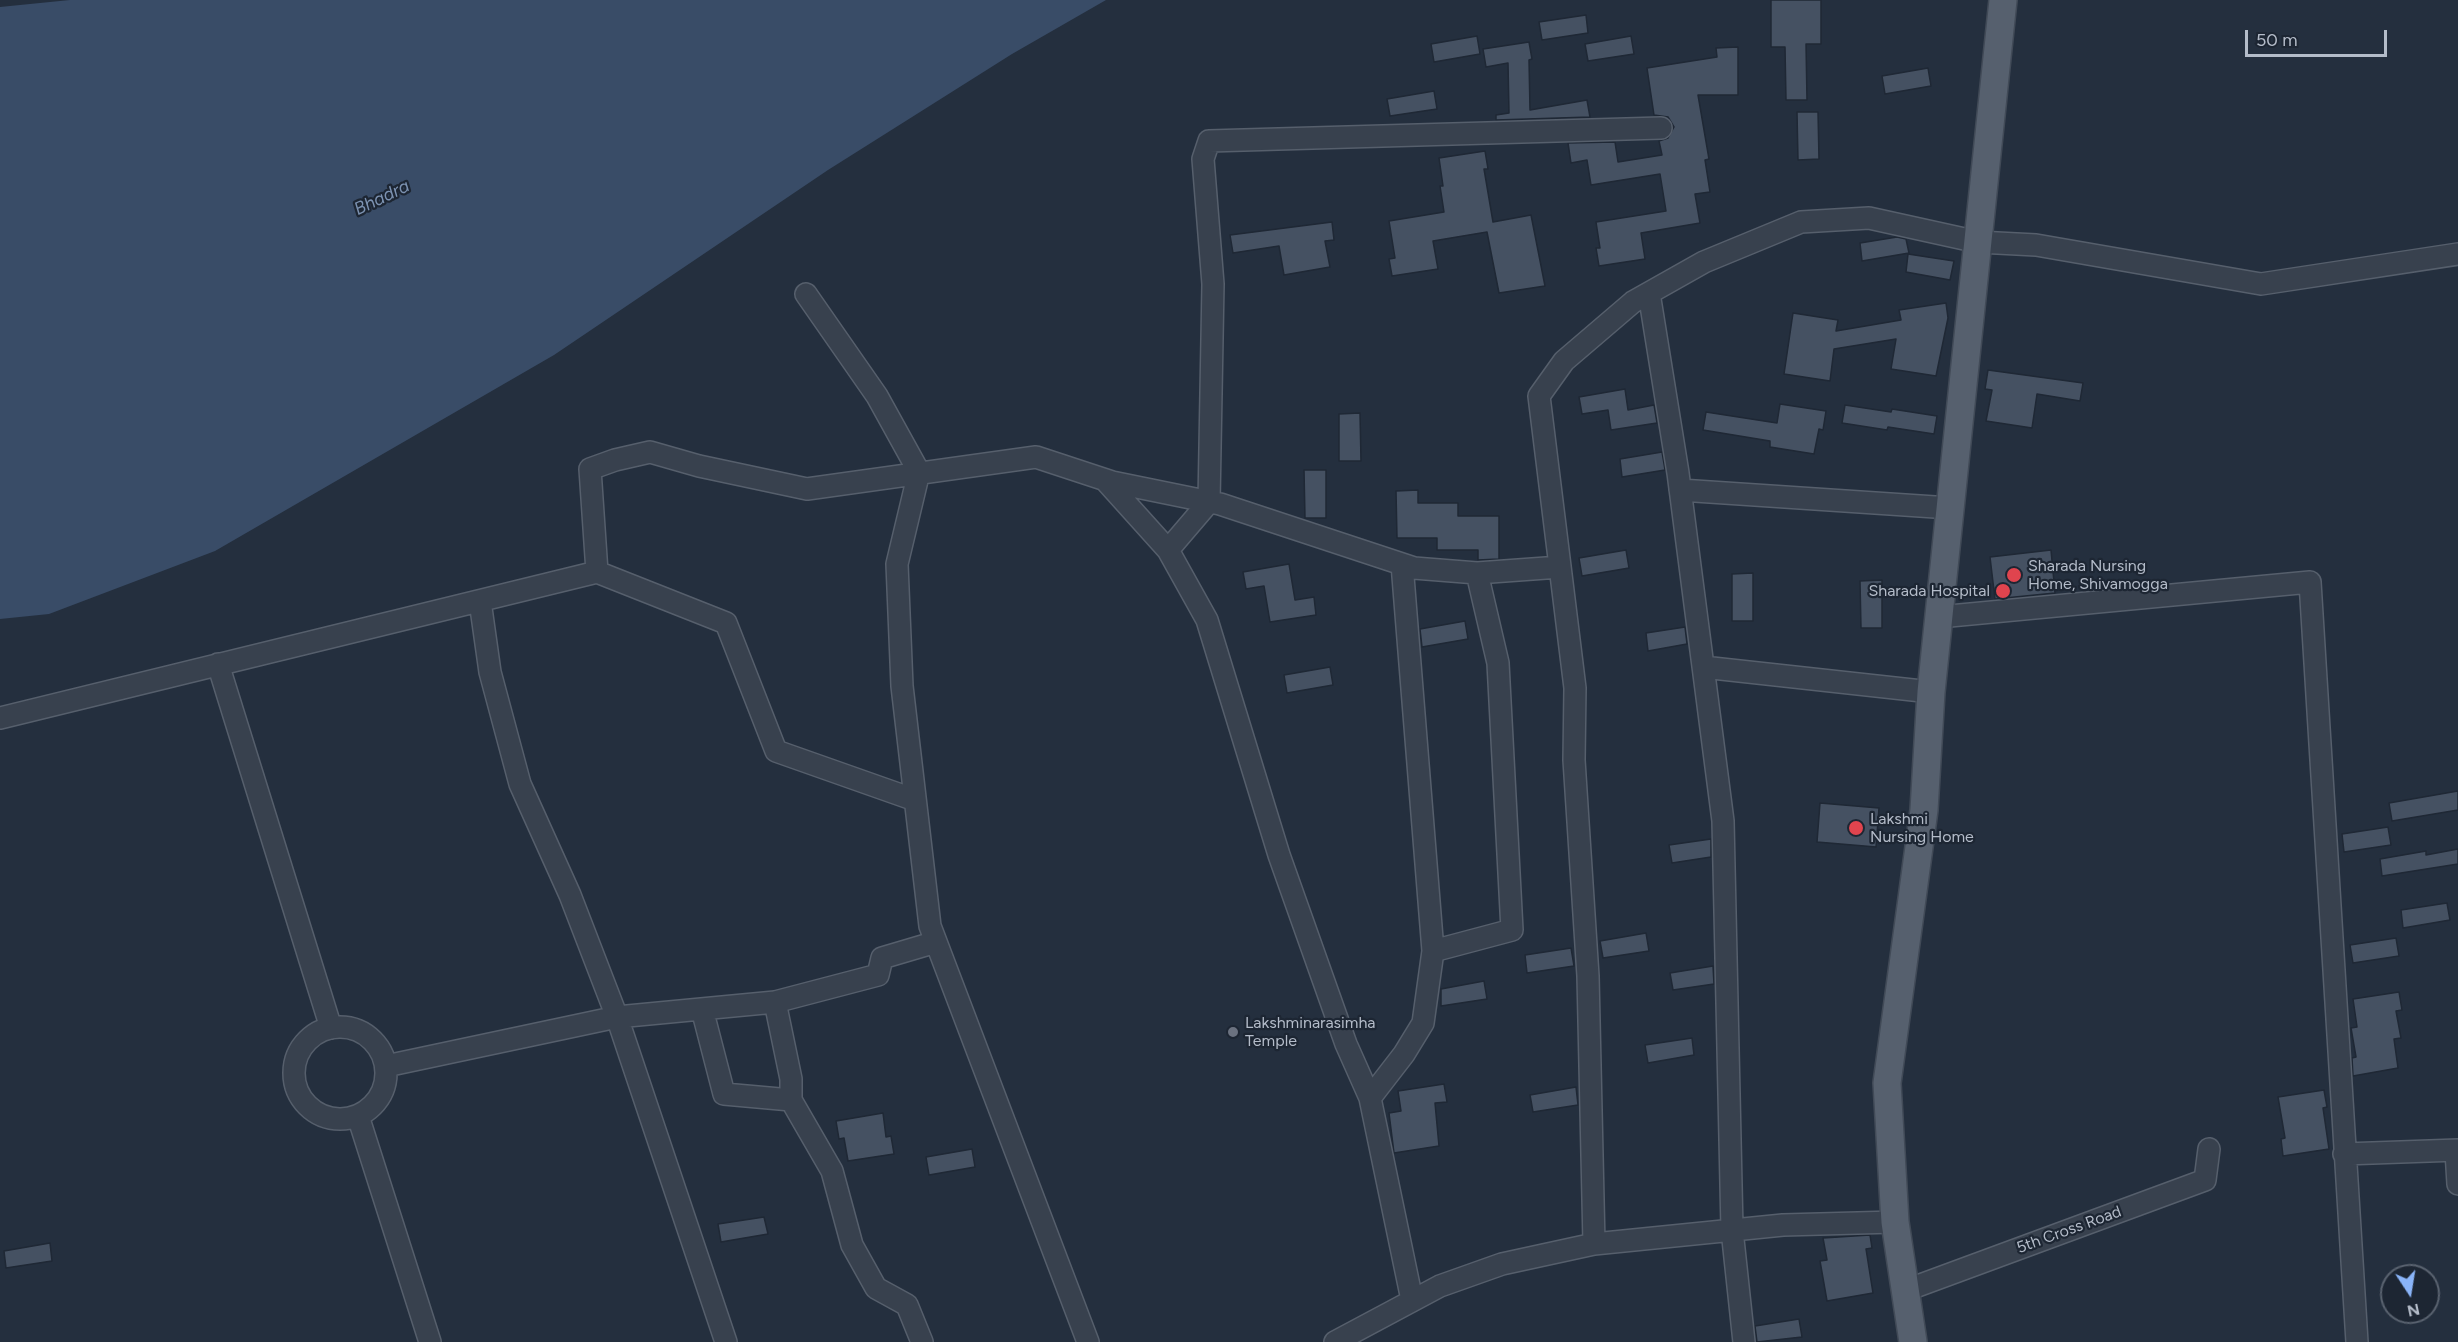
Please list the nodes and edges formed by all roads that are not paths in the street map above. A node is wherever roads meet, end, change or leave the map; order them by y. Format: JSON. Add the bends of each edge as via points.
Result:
{"nodes":[{"id":1,"x":2002,"y":0,"type":"edge"},
{"id":2,"x":1661,"y":128,"type":"dead end"},
{"id":3,"x":1978,"y":242,"type":"junction"},
{"id":4,"x":2458,"y":254,"type":"edge"},
{"id":5,"x":806,"y":294,"type":"dead end"},
{"id":6,"x":1649,"y":294,"type":"junction"},
{"id":7,"x":919,"y":472,"type":"junction"},
{"id":8,"x":1105,"y":480,"type":"junction"},
{"id":9,"x":1680,"y":490,"type":"junction"},
{"id":10,"x":1209,"y":502,"type":"junction"},
{"id":11,"x":1950,"y":508,"type":"junction"},
{"id":12,"x":1167,"y":550,"type":"junction"},
{"id":13,"x":1402,"y":564,"type":"junction"},
{"id":14,"x":1560,"y":567,"type":"junction"},
{"id":15,"x":597,"y":572,"type":"junction"},
{"id":16,"x":1477,"y":573,"type":"junction"},
{"id":17,"x":480,"y":601,"type":"junction"},
{"id":18,"x":1939,"y":616,"type":"junction"},
{"id":19,"x":218,"y":664,"type":"junction"},
{"id":20,"x":1703,"y":667,"type":"junction"},
{"id":21,"x":1931,"y":692,"type":"junction"},
{"id":22,"x":0,"y":718,"type":"edge"},
{"id":23,"x":915,"y":800,"type":"junction"},
{"id":24,"x":936,"y":942,"type":"junction"},
{"id":25,"x":1433,"y":951,"type":"junction"},
{"id":26,"x":775,"y":1002,"type":"junction"},
{"id":27,"x":702,"y":1009,"type":"junction"},
{"id":28,"x":617,"y":1017,"type":"junction"},
{"id":29,"x":332,"y":1028,"type":"junction"},
{"id":30,"x":386,"y":1066,"type":"junction"},
{"id":31,"x":1370,"y":1098,"type":"junction"},
{"id":32,"x":791,"y":1100,"type":"junction"},
{"id":33,"x":358,"y":1116,"type":"junction"},
{"id":34,"x":2209,"y":1149,"type":"dead end"},
{"id":35,"x":2457,"y":1150,"type":"edge"},
{"id":36,"x":2344,"y":1154,"type":"junction"},
{"id":37,"x":2458,"y":1184,"type":"edge"},
{"id":38,"x":1895,"y":1222,"type":"junction"},
{"id":39,"x":1732,"y":1230,"type":"junction"},
{"id":40,"x":1594,"y":1244,"type":"junction"},
{"id":41,"x":1904,"y":1291,"type":"junction"},
{"id":42,"x":1412,"y":1300,"type":"junction"},
{"id":43,"x":430,"y":1342,"type":"edge"},
{"id":44,"x":726,"y":1342,"type":"edge"},
{"id":45,"x":922,"y":1342,"type":"edge"},
{"id":46,"x":1088,"y":1342,"type":"edge"},
{"id":47,"x":1335,"y":1342,"type":"edge"},
{"id":48,"x":1744,"y":1342,"type":"edge"},
{"id":49,"x":1913,"y":1342,"type":"edge"},
{"id":50,"x":2357,"y":1342,"type":"edge"}],
"edges":[{"from":1,"to":3,"type":"main road"},
{"from":2,"to":10,"type":"street","via":[[1209,141],[1203,159],[1213,284]]},
{"from":3,"to":4,"type":"street","via":[[2036,245],[2261,284]]},
{"from":3,"to":6,"type":"street","via":[[1869,218],[1801,222],[1704,262]]},
{"from":3,"to":11,"type":"main road"},
{"from":5,"to":7,"type":"street","via":[[877,396]]},
{"from":6,"to":9,"type":"street"},
{"from":6,"to":14,"type":"street","via":[[1634,302],[1564,361],[1539,396]]},
{"from":7,"to":8,"type":"street","via":[[1036,457]]},
{"from":7,"to":15,"type":"street","via":[[807,489],[650,452],[615,460],[590,469]]},
{"from":7,"to":23,"type":"street","via":[[897,564],[902,686]]},
{"from":8,"to":10,"type":"street"},
{"from":8,"to":12,"type":"street"},
{"from":9,"to":11,"type":"street"},
{"from":9,"to":20,"type":"street"},
{"from":10,"to":12,"type":"street"},
{"from":10,"to":13,"type":"street"},
{"from":11,"to":18,"type":"main road"},
{"from":12,"to":31,"type":"street","via":[[1207,620],[1279,855],[1346,1044]]},
{"from":13,"to":16,"type":"street"},
{"from":13,"to":25,"type":"street"},
{"from":14,"to":16,"type":"street"},
{"from":14,"to":40,"type":"street","via":[[1575,688],[1574,760],[1588,976]]},
{"from":15,"to":17,"type":"street"},
{"from":15,"to":23,"type":"street","via":[[726,623],[776,751]]},
{"from":16,"to":25,"type":"street","via":[[1498,663],[1512,930]]},
{"from":17,"to":19,"type":"street"},
{"from":17,"to":28,"type":"street","via":[[490,672],[520,784],[570,895]]},
{"from":18,"to":21,"type":"main road"},
{"from":18,"to":36,"type":"street","via":[[2310,582]]},
{"from":19,"to":22,"type":"street"},
{"from":19,"to":29,"type":"street"},
{"from":20,"to":21,"type":"street"},
{"from":20,"to":39,"type":"street","via":[[1723,821]]},
{"from":21,"to":38,"type":"main road","via":[[1924,810],[1887,1083]]},
{"from":23,"to":24,"type":"street","via":[[930,926]]},
{"from":24,"to":26,"type":"street","via":[[882,958],[879,975]]},
{"from":24,"to":46,"type":"street"},
{"from":25,"to":31,"type":"street","via":[[1423,1023]]},
{"from":26,"to":27,"type":"street"},
{"from":26,"to":32,"type":"street","via":[[791,1079]]},
{"from":27,"to":28,"type":"street"},
{"from":27,"to":32,"type":"street","via":[[724,1094]]},
{"from":28,"to":30,"type":"street"},
{"from":28,"to":44,"type":"street"},
{"from":29,"to":30,"type":"street","via":[[362,1033],[378,1047]]},
{"from":29,"to":33,"type":"street","via":[[310,1038],[297,1057],[294,1080],[303,1100],[320,1115],[342,1119]]},
{"from":30,"to":33,"type":"street","via":[[380,1097]]},
{"from":31,"to":42,"type":"street"},
{"from":32,"to":45,"type":"street","via":[[832,1171],[852,1245],[876,1288],[907,1305]]},
{"from":33,"to":43,"type":"street"},
{"from":34,"to":41,"type":"street","name":"5th Cross Road","via":[[2205,1180]]},
{"from":35,"to":36,"type":"street"},
{"from":35,"to":37,"type":"street"},
{"from":36,"to":50,"type":"street"},
{"from":38,"to":39,"type":"street"},
{"from":38,"to":41,"type":"main road"},
{"from":39,"to":40,"type":"street"},
{"from":39,"to":48,"type":"street"},
{"from":40,"to":42,"type":"street","via":[[1502,1264]]},
{"from":41,"to":49,"type":"main road"},
{"from":42,"to":47,"type":"street"}]}
